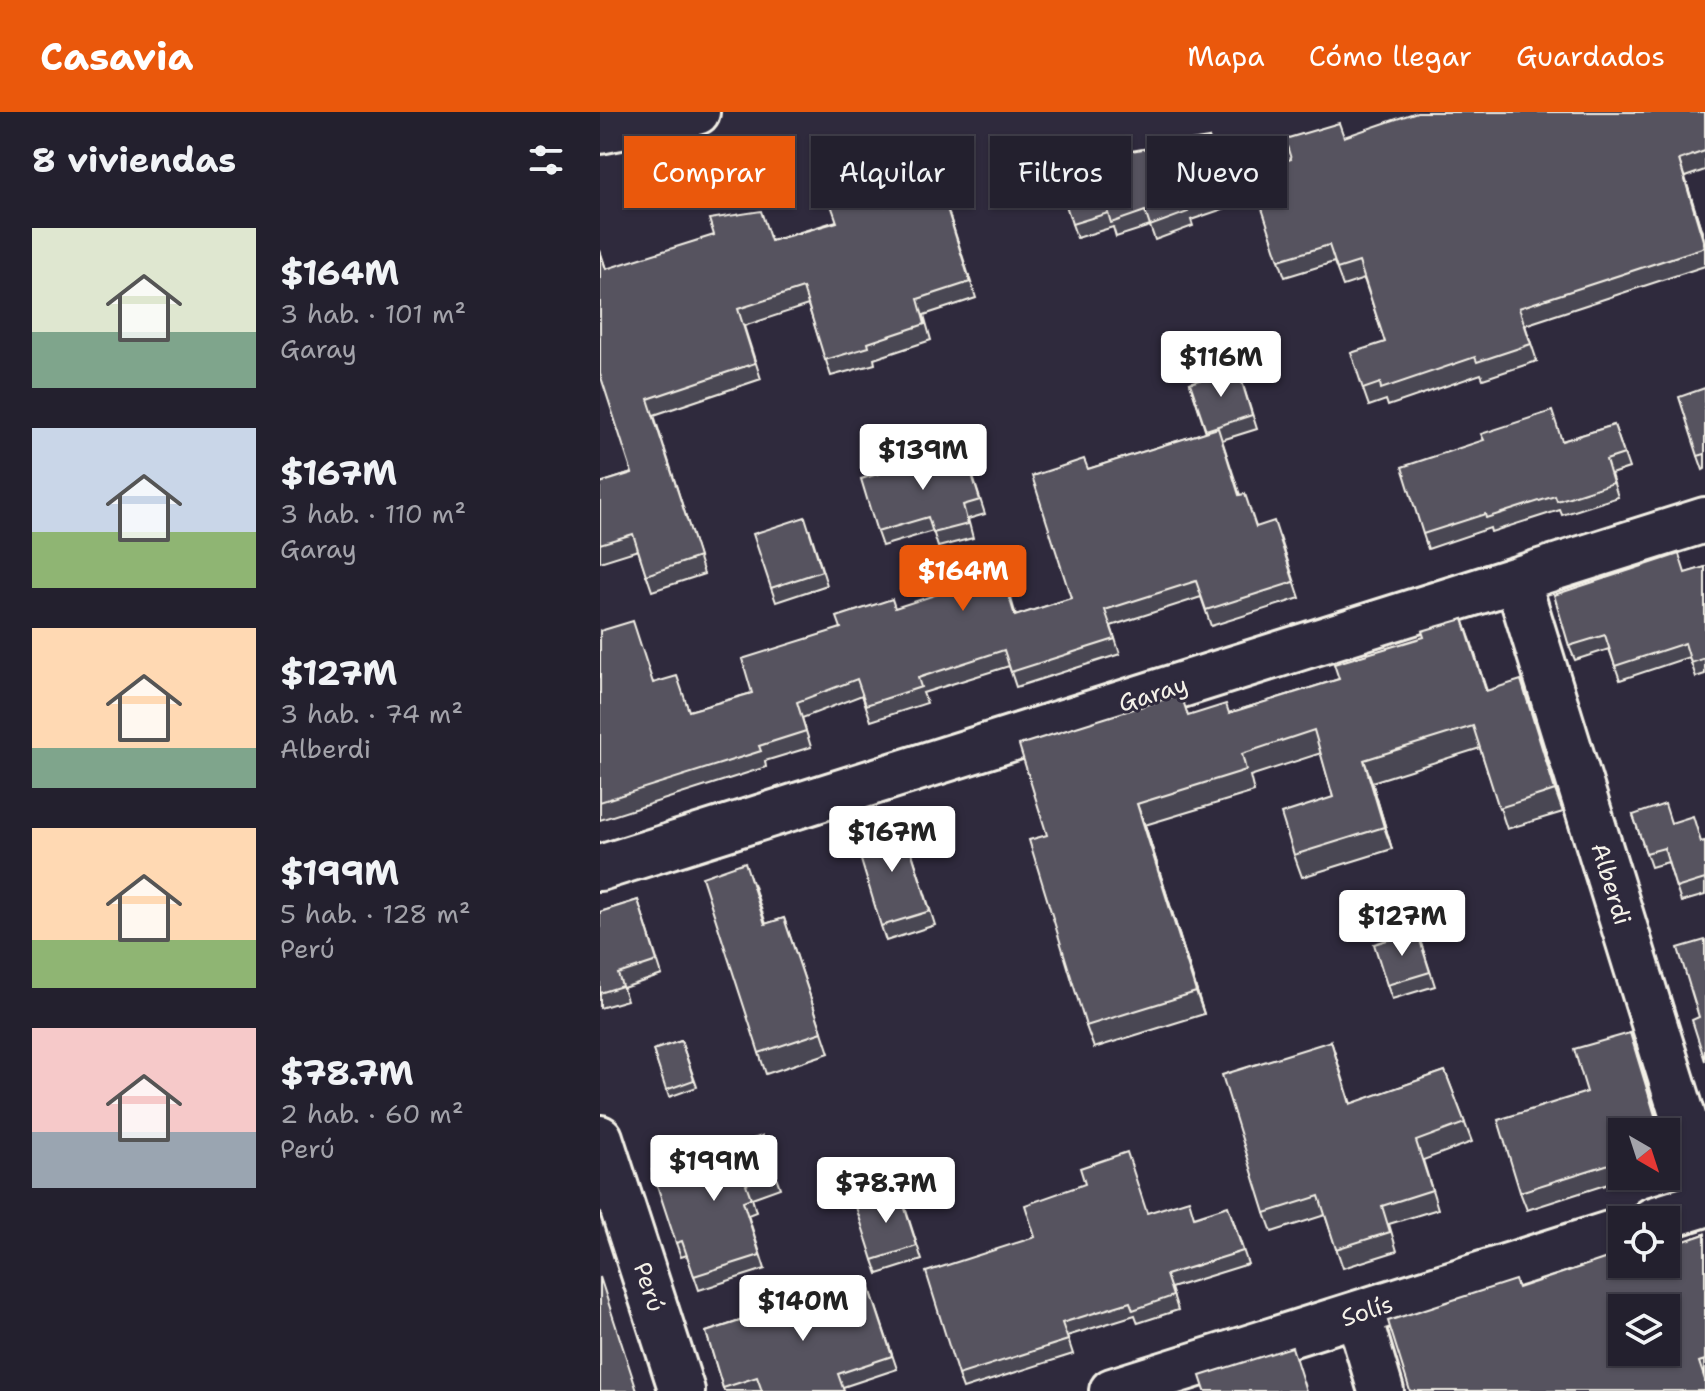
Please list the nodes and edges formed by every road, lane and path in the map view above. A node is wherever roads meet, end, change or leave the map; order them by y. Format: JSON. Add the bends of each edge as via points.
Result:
{"nodes":[{"id":1,"x":697,"y":112,"type":"edge"},
{"id":2,"x":600,"y":131,"type":"edge"},
{"id":3,"x":1705,"y":520,"type":"edge"},
{"id":4,"x":1517,"y":580,"type":"junction"},
{"id":5,"x":600,"y":868,"type":"edge"},
{"id":6,"x":600,"y":1138,"type":"edge"},
{"id":7,"x":1705,"y":1188,"type":"edge"},
{"id":8,"x":1705,"y":1204,"type":"edge"},
{"id":9,"x":1680,"y":1212,"type":"edge"},
{"id":10,"x":1608,"y":1234,"type":"edge"},
{"id":11,"x":1358,"y":1314,"type":"junction"},
{"id":12,"x":682,"y":1391,"type":"edge"},
{"id":13,"x":1112,"y":1391,"type":"edge"},
{"id":14,"x":1381,"y":1391,"type":"edge"}],
"edges":[{"from":1,"to":2,"type":"street"},
{"from":3,"to":4,"type":"street","name":"Garay"},
{"from":4,"to":5,"type":"street","name":"Garay"},
{"from":4,"to":7,"type":"street","name":"Alberdi"},
{"from":6,"to":12,"type":"street","name":"Perú"},
{"from":8,"to":9,"type":"street"},
{"from":10,"to":11,"type":"street","name":"Solís"},
{"from":11,"to":13,"type":"street","name":"Solís"},
{"from":11,"to":14,"type":"street"}]}
